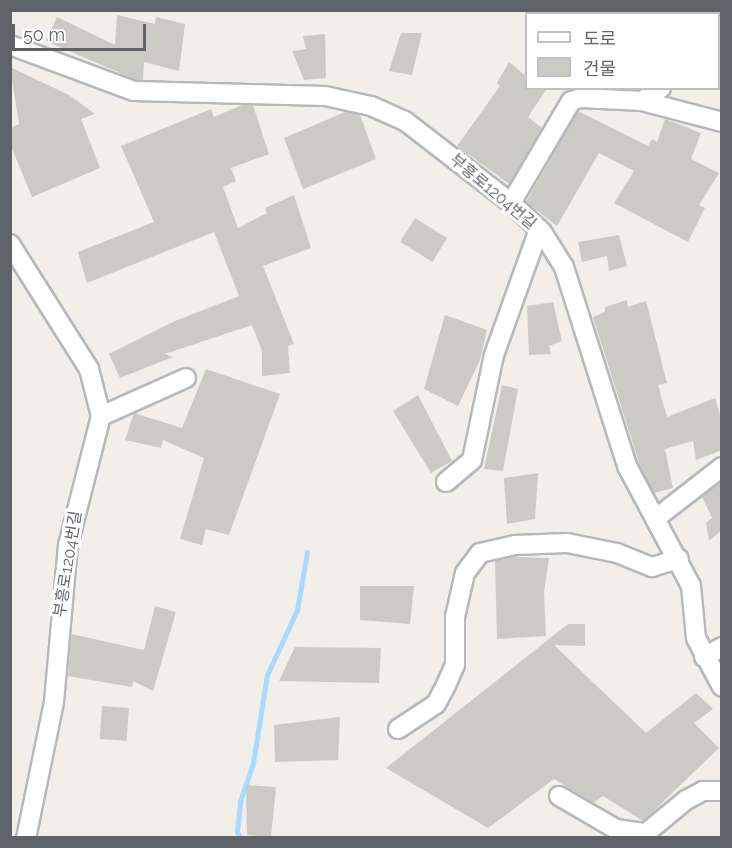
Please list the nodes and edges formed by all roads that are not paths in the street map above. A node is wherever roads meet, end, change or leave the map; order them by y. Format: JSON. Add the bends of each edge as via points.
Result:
{"nodes":[{"id":1,"x":10,"y":45,"type":"edge"},
{"id":2,"x":658,"y":90,"type":"edge"},
{"id":3,"x":642,"y":101,"type":"junction"},
{"id":4,"x":722,"y":122,"type":"edge"},
{"id":5,"x":511,"y":203,"type":"junction"},
{"id":6,"x":538,"y":229,"type":"junction"},
{"id":7,"x":10,"y":244,"type":"edge"},
{"id":8,"x":17,"y":274,"type":"edge"},
{"id":9,"x":186,"y":378,"type":"dead end"},
{"id":10,"x":101,"y":416,"type":"junction"},
{"id":11,"x":722,"y":467,"type":"edge"},
{"id":12,"x":446,"y":482,"type":"dead end"},
{"id":13,"x":655,"y":519,"type":"junction"},
{"id":14,"x":679,"y":559,"type":"junction"},
{"id":15,"x":722,"y":647,"type":"edge"},
{"id":16,"x":704,"y":657,"type":"junction"},
{"id":17,"x":722,"y":687,"type":"edge"},
{"id":18,"x":398,"y":729,"type":"dead end"},
{"id":19,"x":722,"y":791,"type":"edge"},
{"id":20,"x":559,"y":796,"type":"dead end"},
{"id":21,"x":26,"y":837,"type":"edge"}],
"edges":[{"from":1,"to":5,"type":"street","name":"부흥로1204번길","via":[[134,91],[313,96],[371,106],[405,121]]},
{"from":2,"to":3,"type":"street"},
{"from":3,"to":4,"type":"street"},
{"from":3,"to":5,"type":"street","via":[[571,101]]},
{"from":5,"to":6,"type":"street","name":"부흥로1204번길"},
{"from":6,"to":12,"type":"street","via":[[494,355],[472,460]]},
{"from":6,"to":13,"type":"street","name":"부흥로1204번길","via":[[555,249],[579,302],[627,466]]},
{"from":7,"to":8,"type":"street","name":"부흥로1204번길"},
{"from":8,"to":10,"type":"street","name":"부흥로1204번길","via":[[83,359],[97,390]]},
{"from":9,"to":10,"type":"street"},
{"from":10,"to":21,"type":"street","name":"부흥로1204번길","via":[[68,545],[54,702]]},
{"from":11,"to":13,"type":"street"},
{"from":13,"to":14,"type":"street","name":"부흥로1204번길"},
{"from":14,"to":16,"type":"street","name":"부흥로1204번길","via":[[691,586],[696,638]]},
{"from":14,"to":18,"type":"street","via":[[652,567],[617,553],[567,543],[515,545],[480,554],[465,573],[455,617],[455,665],[446,685],[436,704]]},
{"from":15,"to":16,"type":"street"},
{"from":16,"to":17,"type":"street","name":"부흥로1204번길"},
{"from":19,"to":20,"type":"street","via":[[703,791],[686,800],[646,833],[616,828]]}]}
